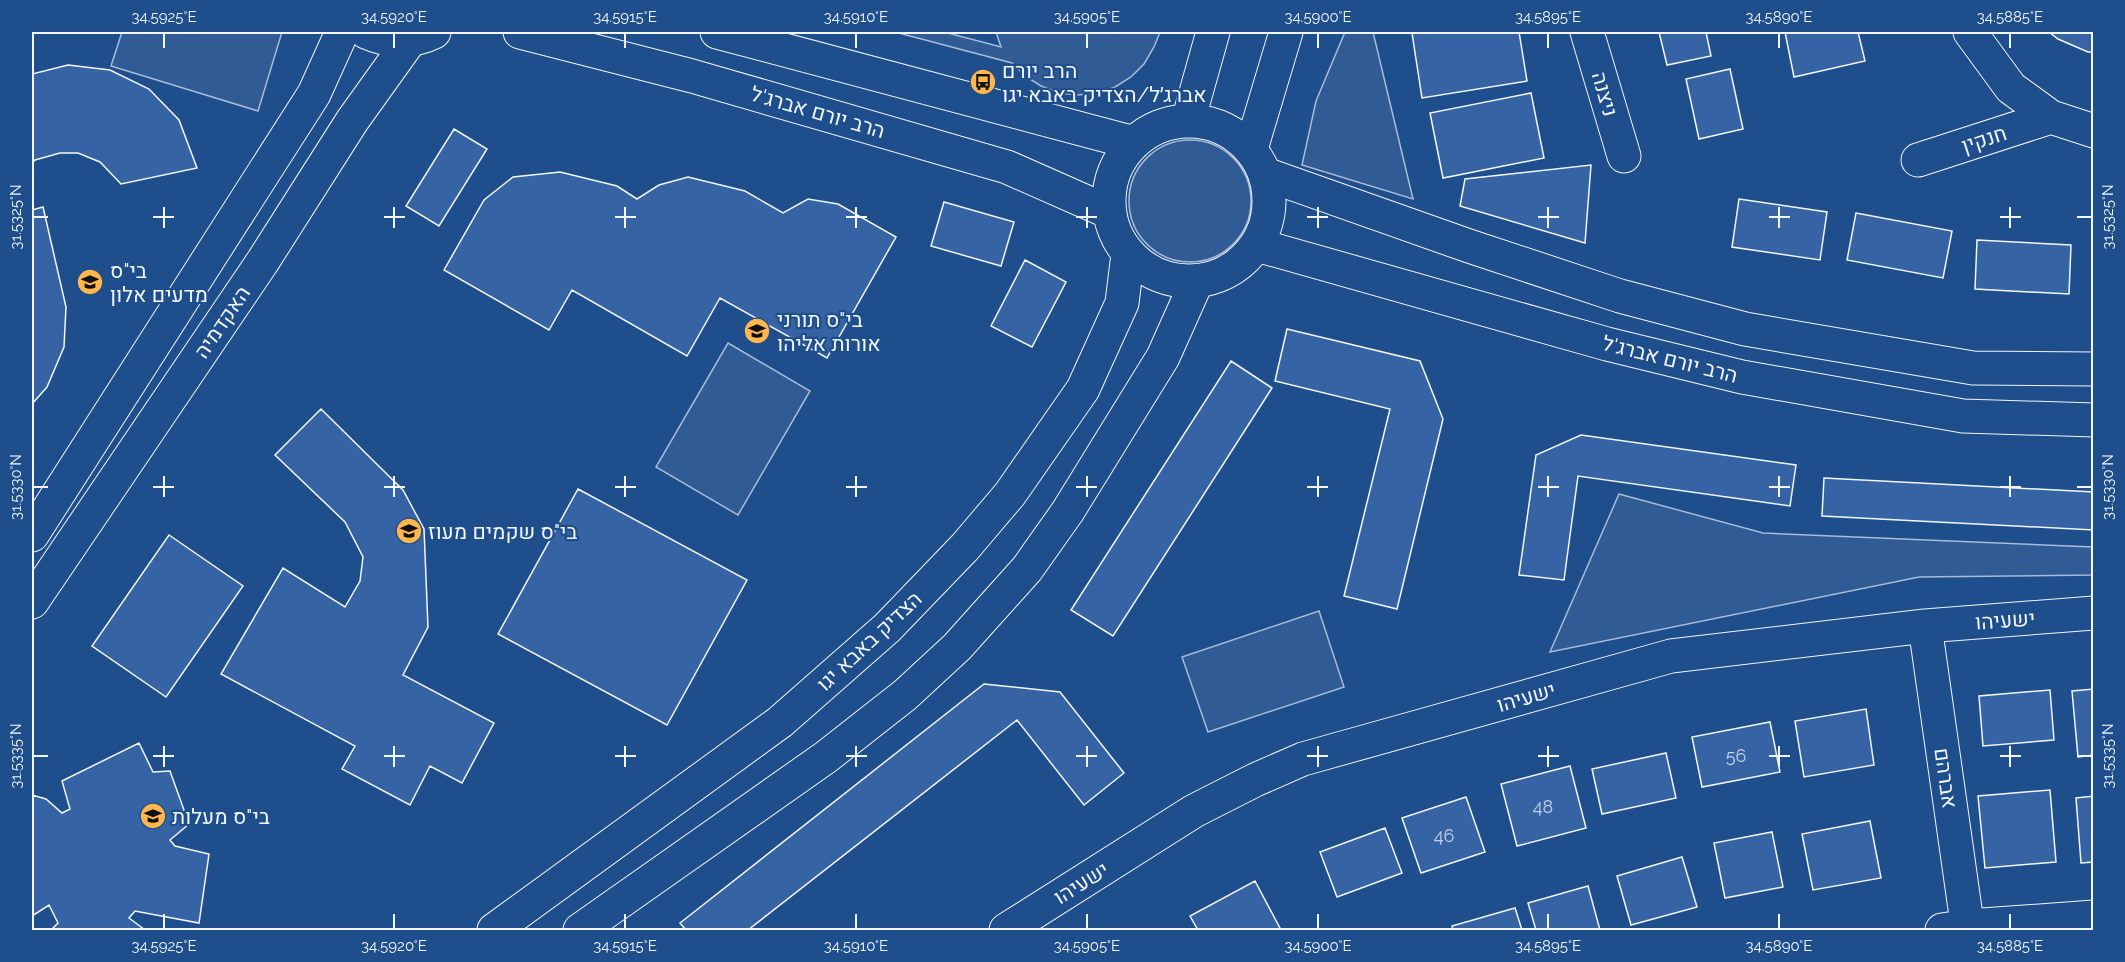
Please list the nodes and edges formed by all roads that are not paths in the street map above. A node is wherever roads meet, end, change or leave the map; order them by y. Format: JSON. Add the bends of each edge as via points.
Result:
{"nodes":[{"id":1,"x":342,"y":32,"type":"edge"},
{"id":2,"x":366,"y":32,"type":"edge"},
{"id":3,"x":520,"y":32,"type":"edge"},
{"id":4,"x":717,"y":32,"type":"edge"},
{"id":5,"x":1213,"y":32,"type":"edge"},
{"id":6,"x":1286,"y":32,"type":"edge"},
{"id":7,"x":1587,"y":32,"type":"edge"},
{"id":8,"x":1970,"y":32,"type":"edge"},
{"id":9,"x":422,"y":36,"type":"edge"},
{"id":10,"x":2051,"y":117,"type":"junction"},
{"id":11,"x":1188,"y":121,"type":"junction"},
{"id":12,"x":2094,"y":131,"type":"edge"},
{"id":13,"x":1134,"y":143,"type":"junction"},
{"id":14,"x":1624,"y":156,"type":"dead end"},
{"id":15,"x":1918,"y":160,"type":"dead end"},
{"id":16,"x":1258,"y":161,"type":"junction"},
{"id":17,"x":1109,"y":212,"type":"junction"},
{"id":18,"x":1257,"y":245,"type":"junction"},
{"id":19,"x":1128,"y":254,"type":"junction"},
{"id":20,"x":1197,"y":281,"type":"junction"},
{"id":21,"x":2094,"y":369,"type":"edge"},
{"id":22,"x":2094,"y":420,"type":"edge"},
{"id":23,"x":35,"y":525,"type":"edge"},
{"id":24,"x":32,"y":602,"type":"edge"},
{"id":25,"x":2094,"y":613,"type":"edge"},
{"id":26,"x":1925,"y":626,"type":"junction"},
{"id":27,"x":2094,"y":917,"type":"edge"},
{"id":28,"x":1959,"y":929,"type":"edge"},
{"id":29,"x":494,"y":930,"type":"edge"},
{"id":30,"x":580,"y":930,"type":"edge"},
{"id":31,"x":1006,"y":930,"type":"edge"}],
"edges":[{"from":1,"to":23,"type":"street","via":[[314,94]]},
{"from":2,"to":9,"type":"street","via":[[392,40]]},
{"from":3,"to":17,"type":"street","name":"הרב יורם אברג'ל","via":[[692,76],[1007,167]]},
{"from":4,"to":13,"type":"street"},
{"from":5,"to":11,"type":"street"},
{"from":6,"to":16,"type":"street"},
{"from":7,"to":14,"type":"street","name":"ניצנה"},
{"from":8,"to":10,"type":"street","via":[[2012,88]]},
{"from":9,"to":24,"type":"street","name":"האקדמיה","via":[[352,121],[263,261]]},
{"from":10,"to":12,"type":"street"},
{"from":10,"to":15,"type":"street","name":"חנקין"},
{"from":11,"to":13,"type":"street","via":[[1168,124]]},
{"from":11,"to":16,"type":"street","via":[[1211,124],[1233,134]]},
{"from":13,"to":17,"type":"street","via":[[1115,171]]},
{"from":16,"to":18,"type":"street","via":[[1270,198],[1267,223]]},
{"from":16,"to":21,"type":"street","via":[[1469,246],[1620,296],[1745,329],[1973,368]]},
{"from":17,"to":19,"type":"street"},
{"from":18,"to":20,"type":"street","via":[[1231,270]]},
{"from":18,"to":22,"type":"street","name":"הרב יורם אברג'ל","via":[[1596,341],[1742,377],[1963,416]]},
{"from":19,"to":20,"type":"street","via":[[1148,271],[1172,280]]},
{"from":19,"to":29,"type":"street","name":"הצדיק באבא יגו","via":[[1122,303],[1083,389],[1010,494],[965,547],[887,628],[780,722]]},
{"from":20,"to":30,"type":"street","via":[[1163,357],[1068,511],[1027,569],[957,647],[905,695],[826,757]]},
{"from":25,"to":26,"type":"street","name":"ישעיהו"},
{"from":26,"to":28,"type":"street","name":"אברהם"},
{"from":26,"to":31,"type":"street","name":"ישעיהו","via":[[1671,656],[1303,759],[1194,811]]},
{"from":27,"to":28,"type":"street"}]}
